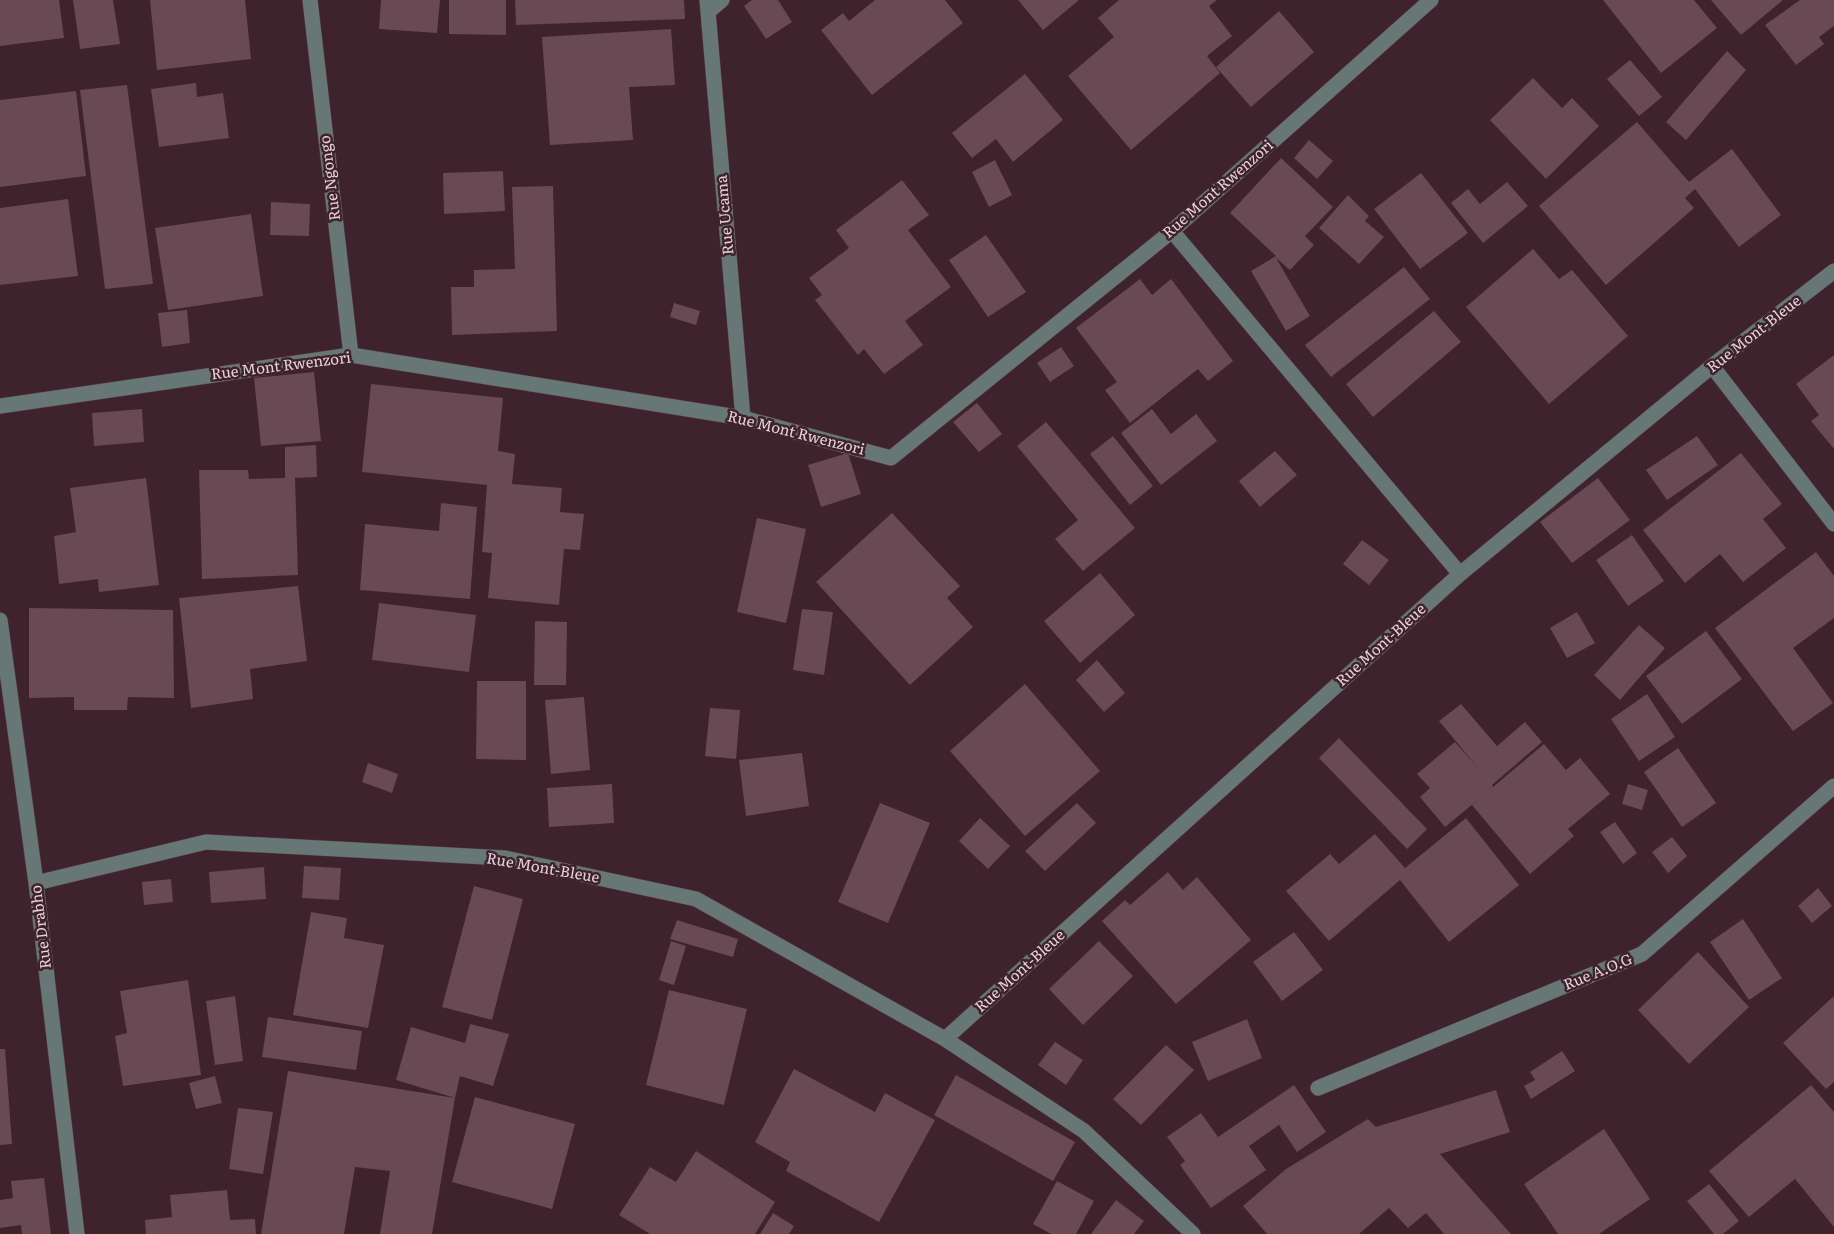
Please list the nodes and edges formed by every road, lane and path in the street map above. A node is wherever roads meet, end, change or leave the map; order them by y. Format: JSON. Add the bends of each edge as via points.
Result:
{"nodes":[{"id":1,"x":309,"y":0,"type":"edge"},
{"id":2,"x":723,"y":0,"type":"edge"},
{"id":3,"x":1431,"y":0,"type":"edge"},
{"id":4,"x":707,"y":6,"type":"edge"},
{"id":5,"x":1172,"y":231,"type":"junction"},
{"id":6,"x":1834,"y":272,"type":"edge"},
{"id":7,"x":351,"y":355,"type":"junction"},
{"id":8,"x":1712,"y":366,"type":"junction"},
{"id":9,"x":0,"y":406,"type":"edge"},
{"id":10,"x":743,"y":417,"type":"junction"},
{"id":11,"x":1834,"y":524,"type":"edge"},
{"id":12,"x":1460,"y":574,"type":"junction"},
{"id":13,"x":0,"y":620,"type":"edge"},
{"id":14,"x":1834,"y":786,"type":"edge"},
{"id":15,"x":36,"y":884,"type":"junction"},
{"id":16,"x":945,"y":1039,"type":"junction"},
{"id":17,"x":1318,"y":1088,"type":"dead end"},
{"id":18,"x":77,"y":1234,"type":"edge"},
{"id":19,"x":1193,"y":1234,"type":"edge"}],
"edges":[{"from":1,"to":7,"type":"street","name":"Rue Ngongo"},
{"from":2,"to":4,"type":"street","name":"Rue Ucama"},
{"from":3,"to":5,"type":"street","name":"Rue Mont Rwenzori"},
{"from":4,"to":10,"type":"street","name":"Rue Ucama"},
{"from":5,"to":10,"type":"street","name":"Rue Mont Rwenzori","via":[[891,458]]},
{"from":5,"to":12,"type":"street"},
{"from":6,"to":8,"type":"street","name":"Rue Mont-Bleue"},
{"from":7,"to":9,"type":"street","name":"Rue Mont Rwenzori"},
{"from":7,"to":10,"type":"street","name":"Rue Mont Rwenzori"},
{"from":8,"to":11,"type":"street"},
{"from":8,"to":12,"type":"street","name":"Rue Mont-Bleue"},
{"from":12,"to":16,"type":"street","name":"Rue Mont-Bleue"},
{"from":13,"to":15,"type":"street","name":"Rue Drabho"},
{"from":14,"to":17,"type":"street","name":"Rue A.O.G","via":[[1642,954]]},
{"from":15,"to":16,"type":"street","name":"Rue Mont-Bleue","via":[[206,842],[506,858],[696,899]]},
{"from":15,"to":18,"type":"street","name":"Rue Drabho"},
{"from":16,"to":19,"type":"street","name":"Rue Mont-Bleue","via":[[1084,1131]]}]}
